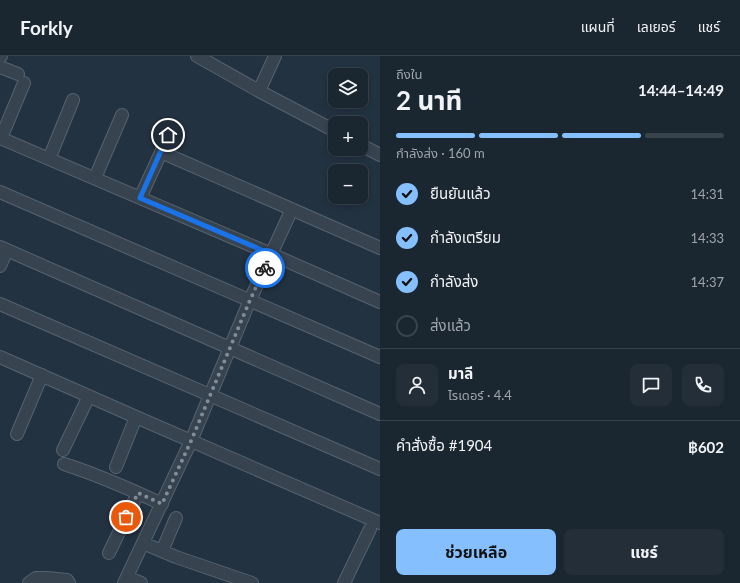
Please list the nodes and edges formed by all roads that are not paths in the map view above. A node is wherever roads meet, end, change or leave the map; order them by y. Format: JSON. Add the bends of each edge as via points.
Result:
{"nodes":[{"id":1,"x":198,"y":56,"type":"edge"},
{"id":2,"x":274,"y":56,"type":"edge"},
{"id":3,"x":0,"y":67,"type":"edge"},
{"id":4,"x":259,"y":91,"type":"junction"},
{"id":5,"x":73,"y":100,"type":"dead end"},
{"id":6,"x":122,"y":115,"type":"dead end"},
{"id":7,"x":328,"y":127,"type":"edge"},
{"id":8,"x":168,"y":135,"type":"dead end"},
{"id":9,"x":0,"y":138,"type":"edge"},
{"id":10,"x":368,"y":149,"type":"edge"},
{"id":11,"x":161,"y":152,"type":"junction"},
{"id":12,"x":380,"y":155,"type":"edge"},
{"id":13,"x":49,"y":159,"type":"junction"},
{"id":14,"x":94,"y":178,"type":"junction"},
{"id":15,"x":0,"y":192,"type":"edge"},
{"id":16,"x":140,"y":198,"type":"junction"},
{"id":17,"x":292,"y":209,"type":"junction"},
{"id":18,"x":380,"y":248,"type":"edge"},
{"id":19,"x":3,"y":249,"type":"edge"},
{"id":20,"x":271,"y":254,"type":"junction"},
{"id":21,"x":0,"y":266,"type":"edge"},
{"id":22,"x":250,"y":300,"type":"junction"},
{"id":23,"x":380,"y":302,"type":"edge"},
{"id":24,"x":0,"y":304,"type":"edge"},
{"id":25,"x":230,"y":348,"type":"junction"},
{"id":26,"x":0,"y":357,"type":"edge"},
{"id":27,"x":380,"y":357,"type":"edge"},
{"id":28,"x":42,"y":376,"type":"junction"},
{"id":29,"x":89,"y":396,"type":"junction"},
{"id":30,"x":210,"y":396,"type":"junction"},
{"id":31,"x":380,"y":414,"type":"edge"},
{"id":32,"x":136,"y":418,"type":"junction"},
{"id":33,"x":17,"y":434,"type":"dead end"},
{"id":34,"x":191,"y":441,"type":"junction"},
{"id":35,"x":63,"y":450,"type":"dead end"},
{"id":36,"x":64,"y":464,"type":"dead end"},
{"id":37,"x":116,"y":467,"type":"dead end"},
{"id":38,"x":380,"y":469,"type":"edge"},
{"id":39,"x":138,"y":493,"type":"junction"},
{"id":40,"x":162,"y":504,"type":"junction"},
{"id":41,"x":176,"y":518,"type":"dead end"},
{"id":42,"x":375,"y":526,"type":"edge"},
{"id":43,"x":143,"y":543,"type":"junction"},
{"id":44,"x":162,"y":551,"type":"junction"},
{"id":45,"x":109,"y":553,"type":"dead end"},
{"id":46,"x":126,"y":580,"type":"edge"},
{"id":47,"x":29,"y":583,"type":"edge"},
{"id":48,"x":69,"y":583,"type":"edge"},
{"id":49,"x":141,"y":583,"type":"edge"},
{"id":50,"x":252,"y":583,"type":"edge"},
{"id":51,"x":344,"y":583,"type":"edge"}],
"edges":[{"from":1,"to":4,"type":"street"},
{"from":2,"to":4,"type":"street"},
{"from":3,"to":9,"type":"street","via":[[21,78]]},
{"from":4,"to":7,"type":"street"},
{"from":5,"to":13,"type":"street"},
{"from":6,"to":14,"type":"street"},
{"from":8,"to":11,"type":"street"},
{"from":9,"to":13,"type":"street"},
{"from":10,"to":12,"type":"street"},
{"from":11,"to":16,"type":"street"},
{"from":11,"to":17,"type":"street"},
{"from":13,"to":14,"type":"street"},
{"from":14,"to":16,"type":"street"},
{"from":15,"to":22,"type":"street"},
{"from":16,"to":20,"type":"street"},
{"from":17,"to":18,"type":"street"},
{"from":17,"to":20,"type":"street"},
{"from":19,"to":21,"type":"street"},
{"from":19,"to":25,"type":"street"},
{"from":20,"to":22,"type":"street"},
{"from":20,"to":23,"type":"street"},
{"from":22,"to":25,"type":"street"},
{"from":22,"to":27,"type":"street"},
{"from":24,"to":30,"type":"street"},
{"from":25,"to":30,"type":"street"},
{"from":25,"to":31,"type":"street"},
{"from":26,"to":28,"type":"street"},
{"from":28,"to":29,"type":"street"},
{"from":28,"to":33,"type":"street"},
{"from":29,"to":32,"type":"street"},
{"from":29,"to":35,"type":"street"},
{"from":30,"to":34,"type":"street"},
{"from":30,"to":38,"type":"street"},
{"from":32,"to":34,"type":"street"},
{"from":32,"to":37,"type":"street"},
{"from":34,"to":40,"type":"street"},
{"from":34,"to":42,"type":"street"},
{"from":36,"to":39,"type":"street"},
{"from":39,"to":40,"type":"street"},
{"from":39,"to":45,"type":"street"},
{"from":40,"to":43,"type":"street"},
{"from":41,"to":44,"type":"street"},
{"from":42,"to":51,"type":"street"},
{"from":43,"to":44,"type":"street"},
{"from":43,"to":46,"type":"street"},
{"from":44,"to":50,"type":"street"},
{"from":46,"to":49,"type":"street"},
{"from":47,"to":48,"type":"street","via":[[36,578],[47,578],[67,580]]}]}
